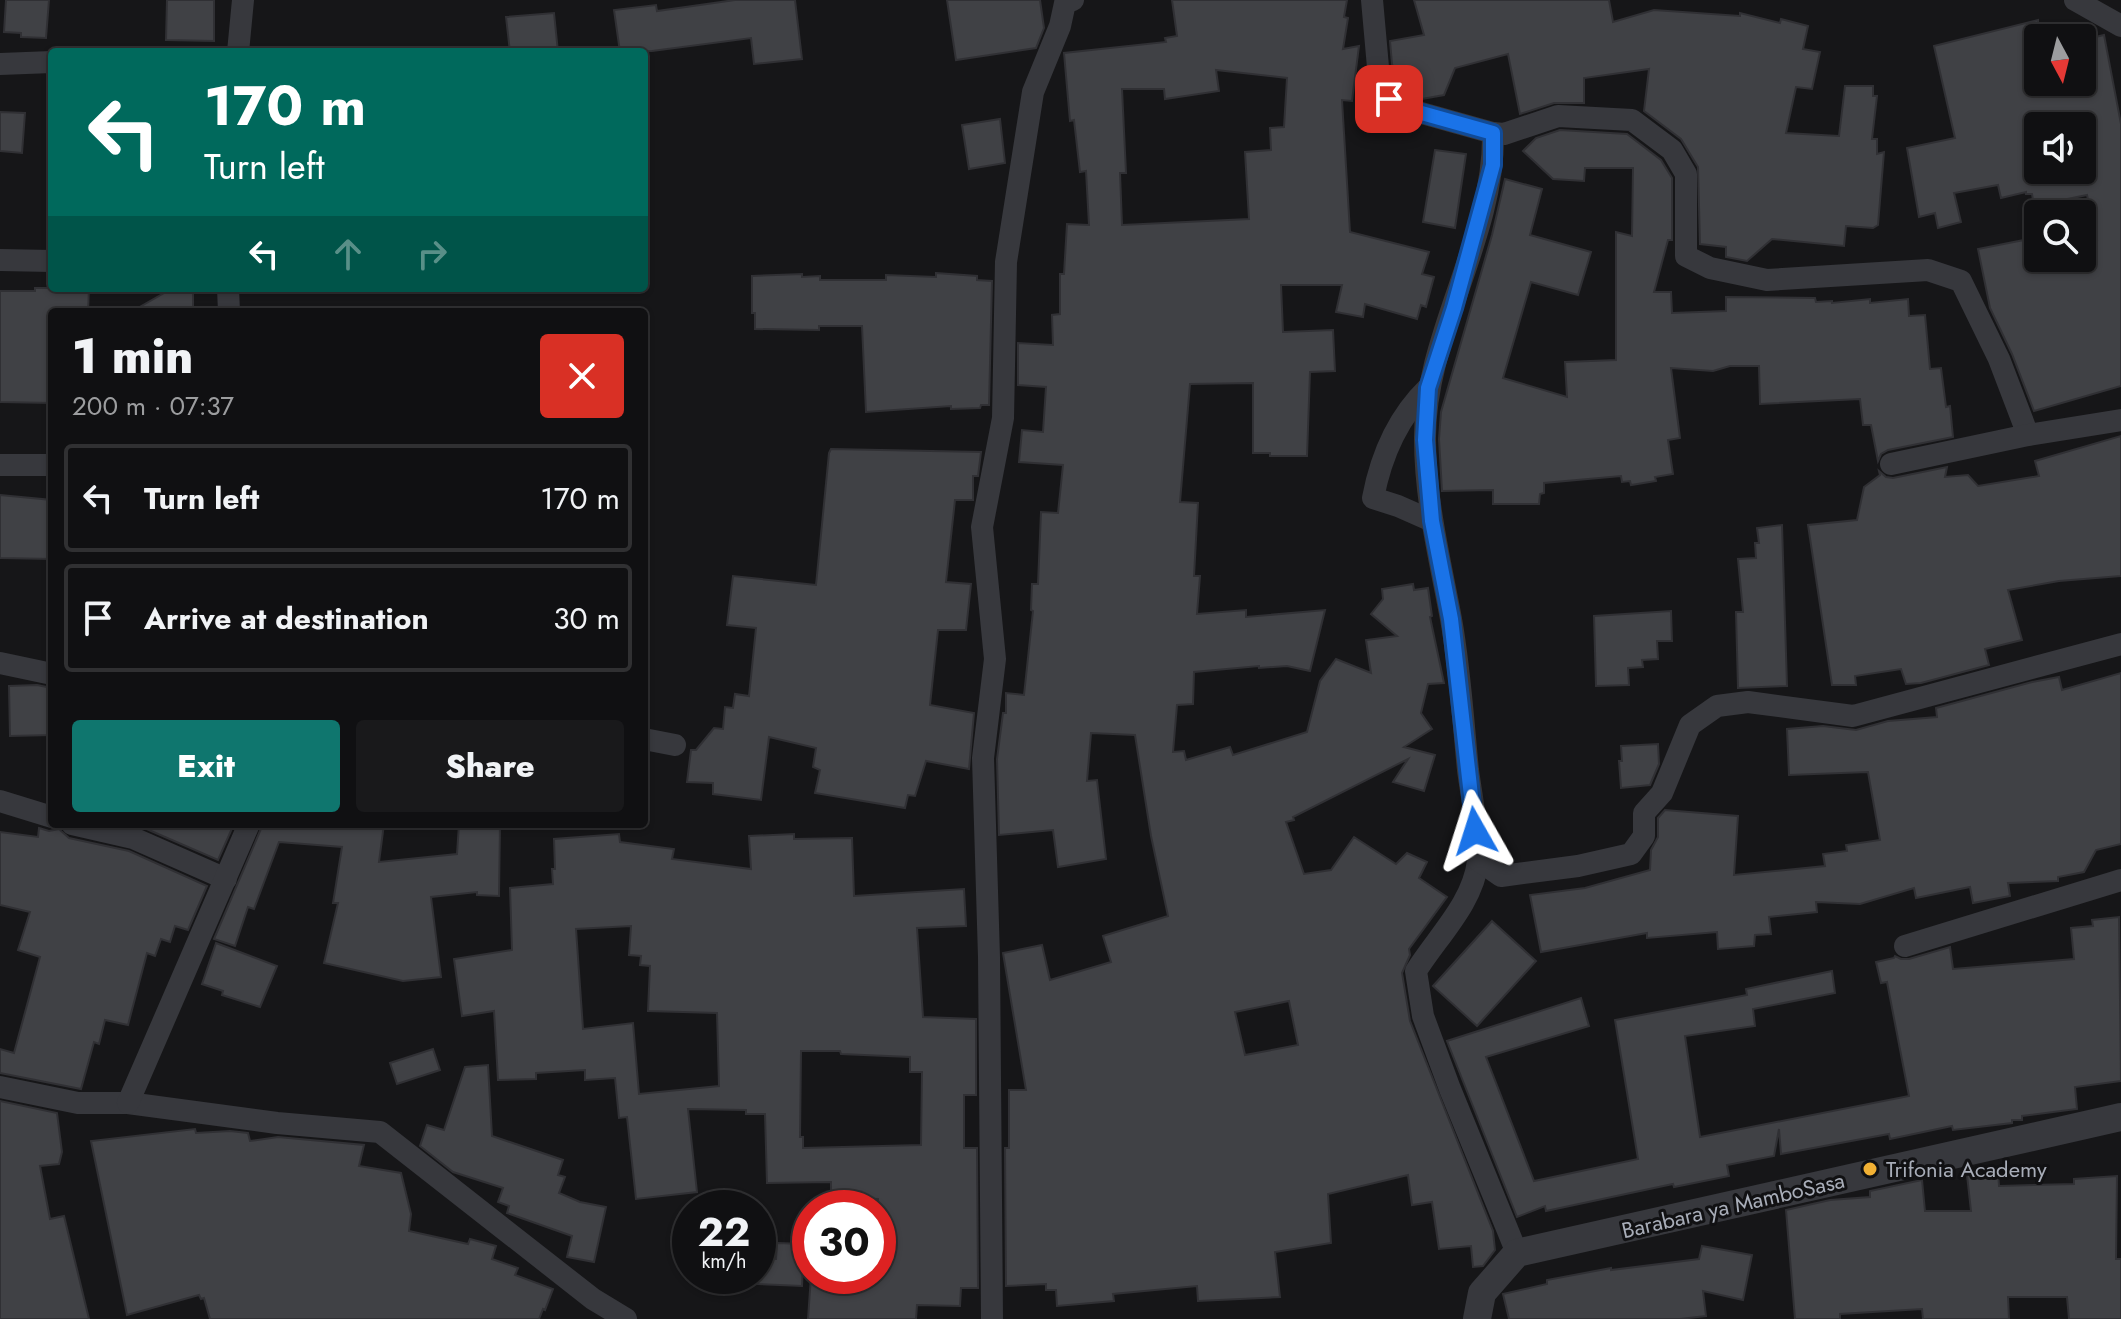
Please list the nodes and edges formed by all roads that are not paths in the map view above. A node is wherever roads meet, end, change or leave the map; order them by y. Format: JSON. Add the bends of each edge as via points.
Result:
{"nodes":[{"id":1,"x":243,"y":0,"type":"edge"},
{"id":2,"x":1073,"y":0,"type":"edge"},
{"id":3,"x":1372,"y":0,"type":"edge"},
{"id":4,"x":2075,"y":0,"type":"edge"},
{"id":5,"x":2120,"y":28,"type":"edge"},
{"id":6,"x":238,"y":48,"type":"edge"},
{"id":7,"x":48,"y":62,"type":"edge"},
{"id":8,"x":0,"y":64,"type":"edge"},
{"id":9,"x":1493,"y":133,"type":"junction"},
{"id":10,"x":0,"y":260,"type":"edge"},
{"id":11,"x":48,"y":261,"type":"edge"},
{"id":12,"x":1428,"y":388,"type":"junction"},
{"id":13,"x":2121,"y":420,"type":"edge"},
{"id":14,"x":2028,"y":435,"type":"junction"},
{"id":15,"x":1891,"y":464,"type":"dead end"},
{"id":16,"x":0,"y":465,"type":"edge"},
{"id":17,"x":48,"y":465,"type":"edge"},
{"id":18,"x":1432,"y":521,"type":"junction"},
{"id":19,"x":2121,"y":644,"type":"edge"},
{"id":20,"x":0,"y":663,"type":"edge"},
{"id":21,"x":48,"y":673,"type":"edge"},
{"id":22,"x":648,"y":740,"type":"edge"},
{"id":23,"x":675,"y":745,"type":"dead end"},
{"id":24,"x":0,"y":801,"type":"edge"},
{"id":25,"x":48,"y":816,"type":"edge"},
{"id":26,"x":89,"y":828,"type":"edge"},
{"id":27,"x":247,"y":828,"type":"edge"},
{"id":28,"x":1478,"y":860,"type":"junction"},
{"id":29,"x":226,"y":879,"type":"junction"},
{"id":30,"x":2121,"y":880,"type":"edge"},
{"id":31,"x":1905,"y":946,"type":"dead end"},
{"id":32,"x":0,"y":1087,"type":"edge"},
{"id":33,"x":128,"y":1103,"type":"junction"},
{"id":34,"x":2121,"y":1117,"type":"edge"},
{"id":35,"x":1517,"y":1253,"type":"junction"},
{"id":36,"x":626,"y":1319,"type":"edge"},
{"id":37,"x":992,"y":1319,"type":"edge"},
{"id":38,"x":1477,"y":1319,"type":"edge"}],
"edges":[{"from":1,"to":6,"type":"street"},
{"from":2,"to":37,"type":"street","via":[[1065,3],[1033,92],[1006,262],[1003,418],[982,527],[995,659],[983,758]]},
{"from":3,"to":9,"type":"street","via":[[1378,67],[1389,99]]},
{"from":4,"to":5,"type":"street"},
{"from":7,"to":8,"type":"street"},
{"from":9,"to":12,"type":"street","via":[[1486,195]]},
{"from":9,"to":14,"type":"street","via":[[1558,116],[1632,120],[1672,150],[1686,174],[1686,256],[1710,268],[1767,280],[1928,270],[1961,281]]},
{"from":10,"to":11,"type":"street"},
{"from":12,"to":18,"type":"street","via":[[1425,440]]},
{"from":12,"to":18,"type":"street","via":[[1412,403],[1390,441],[1373,498]]},
{"from":13,"to":14,"type":"street"},
{"from":14,"to":15,"type":"street"},
{"from":16,"to":17,"type":"street"},
{"from":18,"to":28,"type":"street","via":[[1451,619]]},
{"from":19,"to":28,"type":"street","via":[[1853,716],[1748,702],[1717,706],[1690,725],[1662,793],[1644,813],[1644,836],[1631,854],[1501,876]]},
{"from":20,"to":21,"type":"street"},
{"from":22,"to":23,"type":"street"},
{"from":24,"to":25,"type":"street"},
{"from":26,"to":29,"type":"street","via":[[133,838]]},
{"from":27,"to":29,"type":"street"},
{"from":28,"to":35,"type":"street","via":[[1467,899],[1416,971],[1423,1016]]},
{"from":29,"to":33,"type":"street"},
{"from":30,"to":31,"type":"street"},
{"from":32,"to":33,"type":"street","via":[[78,1103]]},
{"from":33,"to":36,"type":"street","via":[[380,1132],[593,1299]]},
{"from":34,"to":35,"type":"street","name":"Barabara ya MamboSasa"},
{"from":35,"to":38,"type":"street","via":[[1482,1293]]}]}
